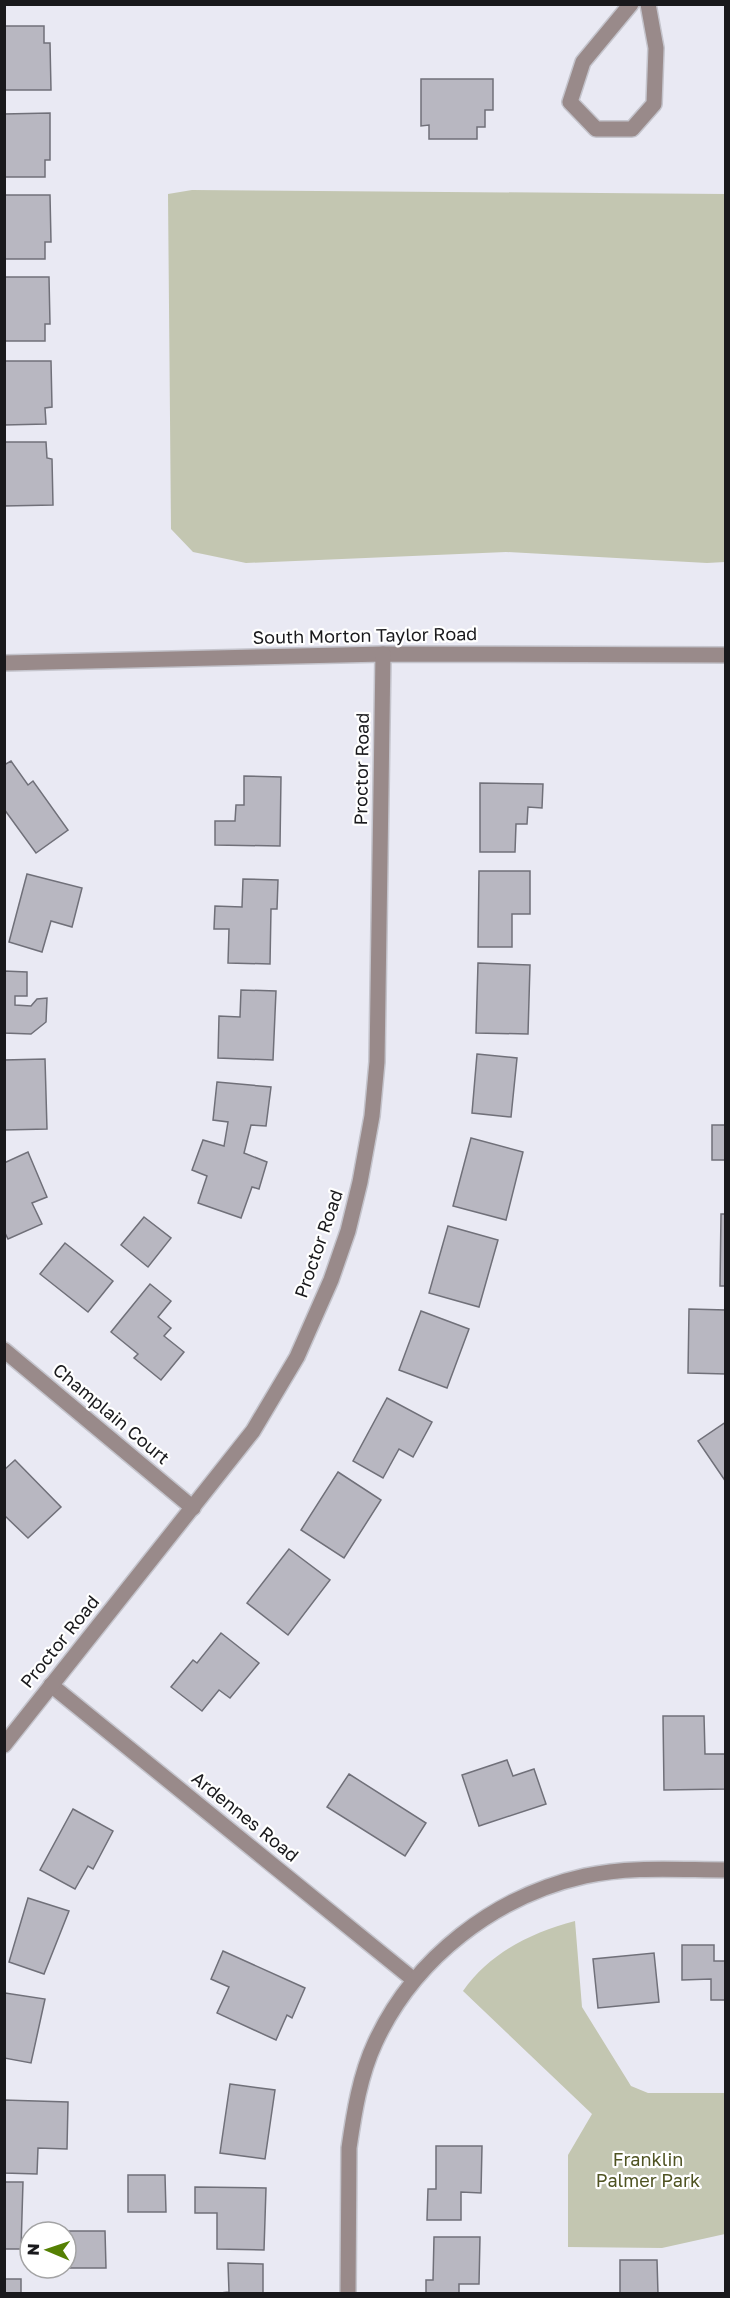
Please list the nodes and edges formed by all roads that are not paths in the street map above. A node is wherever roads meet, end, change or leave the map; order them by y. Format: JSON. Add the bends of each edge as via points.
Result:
{"nodes":[{"id":1,"x":632,"y":4,"type":"edge"},
{"id":2,"x":648,"y":4,"type":"edge"},
{"id":3,"x":383,"y":654,"type":"junction"},
{"id":4,"x":726,"y":655,"type":"edge"},
{"id":5,"x":4,"y":663,"type":"edge"},
{"id":6,"x":4,"y":1350,"type":"edge"},
{"id":7,"x":193,"y":1508,"type":"junction"},
{"id":8,"x":51,"y":1685,"type":"junction"},
{"id":9,"x":4,"y":1746,"type":"edge"},
{"id":10,"x":726,"y":1870,"type":"edge"},
{"id":11,"x":414,"y":1980,"type":"junction"},
{"id":12,"x":348,"y":2294,"type":"edge"}],
"edges":[{"from":1,"to":2,"type":"street","via":[[583,62],[570,102],[596,129],[632,129],[654,105],[656,48]]},
{"from":3,"to":4,"type":"street","name":"South Morton Taylor Road"},
{"from":3,"to":5,"type":"street","name":"South Morton Taylor Road"},
{"from":3,"to":7,"type":"street","name":"Proctor Road","via":[[377,1062],[360,1182],[331,1280],[297,1357],[253,1431]]},
{"from":6,"to":7,"type":"street","name":"Champlain Court"},
{"from":7,"to":8,"type":"street","name":"Proctor Road"},
{"from":8,"to":9,"type":"street","name":"Proctor Road"},
{"from":8,"to":11,"type":"street","name":"Ardennes Road"},
{"from":10,"to":11,"type":"street","via":[[621,1871],[556,1884],[507,1904],[479,1921],[453,1940]]},
{"from":11,"to":12,"type":"street","via":[[375,2043],[362,2079],[350,2148]]}]}
